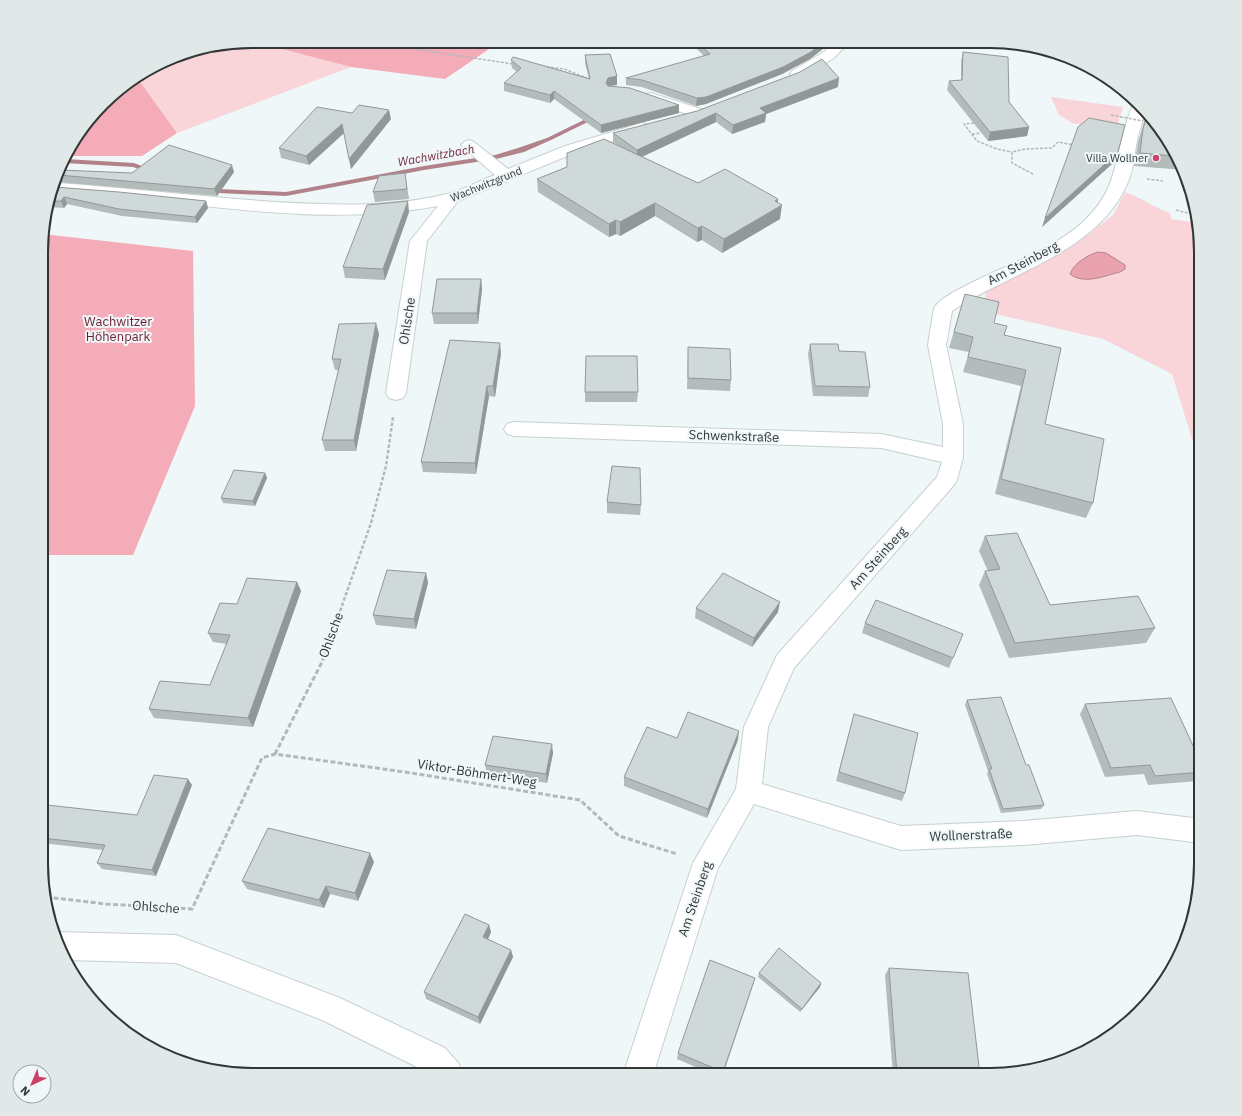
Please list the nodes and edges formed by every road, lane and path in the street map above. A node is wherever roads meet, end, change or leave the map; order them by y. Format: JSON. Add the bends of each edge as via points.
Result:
{"nodes":[{"id":1,"x":408,"y":48,"type":"edge"},
{"id":2,"x":836,"y":48,"type":"edge"},
{"id":3,"x":519,"y":65,"type":"edge"},
{"id":4,"x":541,"y":66,"type":"edge"},
{"id":5,"x":588,"y":79,"type":"edge"},
{"id":6,"x":786,"y":79,"type":"edge"},
{"id":7,"x":639,"y":93,"type":"edge"},
{"id":8,"x":713,"y":107,"type":"edge"},
{"id":9,"x":699,"y":113,"type":"junction"},
{"id":10,"x":1139,"y":113,"type":"edge"},
{"id":11,"x":1140,"y":114,"type":"edge"},
{"id":12,"x":1111,"y":115,"type":"dead end"},
{"id":13,"x":676,"y":120,"type":"edge"},
{"id":14,"x":974,"y":123,"type":"edge"},
{"id":15,"x":654,"y":125,"type":"edge"},
{"id":16,"x":981,"y":133,"type":"edge"},
{"id":17,"x":972,"y":134,"type":"junction"},
{"id":18,"x":1077,"y":140,"type":"edge"},
{"id":19,"x":474,"y":149,"type":"dead end"},
{"id":20,"x":1012,"y":152,"type":"junction"},
{"id":21,"x":1033,"y":174,"type":"dead end"},
{"id":22,"x":506,"y":176,"type":"junction"},
{"id":23,"x":58,"y":188,"type":"edge"},
{"id":24,"x":452,"y":198,"type":"junction"},
{"id":25,"x":1176,"y":210,"type":"dead end"},
{"id":26,"x":1190,"y":214,"type":"edge"},
{"id":27,"x":396,"y":393,"type":"joint"},
{"id":28,"x":514,"y":429,"type":"dead end"},
{"id":29,"x":953,"y":457,"type":"junction"},
{"id":30,"x":275,"y":754,"type":"junction"},
{"id":31,"x":748,"y":791,"type":"junction"},
{"id":32,"x":1194,"y":831,"type":"edge"},
{"id":33,"x":706,"y":863,"type":"junction"},
{"id":34,"x":51,"y":898,"type":"edge"},
{"id":35,"x":66,"y":946,"type":"edge"},
{"id":36,"x":442,"y":1068,"type":"edge"},
{"id":37,"x":640,"y":1068,"type":"edge"}],
"edges":[{"from":1,"to":3,"type":"path"},
{"from":2,"to":6,"type":"street","via":[[829,55]]},
{"from":4,"to":5,"type":"path","via":[[564,68]]},
{"from":7,"to":9,"type":"street"},
{"from":8,"to":9,"type":"street"},
{"from":9,"to":13,"type":"street"},
{"from":10,"to":12,"type":"path","bridge":true},
{"from":11,"to":29,"type":"street","name":"Am Steinberg","via":[[1132,129],[1120,183],[1105,210],[1084,230],[1032,261],[959,296],[943,308],[937,345],[953,424]]},
{"from":14,"to":17,"type":"path","via":[[964,124]]},
{"from":15,"to":22,"type":"street","name":"Wachwitzgrund","via":[[597,140]]},
{"from":16,"to":17,"type":"path"},
{"from":17,"to":20,"type":"path","via":[[977,141]]},
{"from":18,"to":20,"type":"path","via":[[1075,145],[1058,142],[1052,148]]},
{"from":19,"to":22,"type":"street"},
{"from":20,"to":21,"type":"path","via":[[1012,163]]},
{"from":22,"to":24,"type":"street","name":"Wachwitzgrund"},
{"from":23,"to":24,"type":"street","name":"Wachwitzgrund","via":[[131,192],[204,202],[325,210],[404,207]]},
{"from":24,"to":27,"type":"street","name":"Ohlsche","via":[[419,241]]},
{"from":25,"to":26,"type":"path"},
{"from":27,"to":30,"type":"path","name":"Ohlsche","via":[[386,466],[371,523],[322,662]]},
{"from":28,"to":29,"type":"street","name":"Schwenkstraße","via":[[881,441]]},
{"from":29,"to":31,"type":"street","name":"Am Steinberg","via":[[947,480],[785,662],[756,727]]},
{"from":30,"to":33,"type":"path","name":"Viktor-Böhmert-Weg","via":[[580,800],[619,836]]},
{"from":30,"to":34,"type":"path","name":"Ohlsche","via":[[262,758],[192,910]]},
{"from":31,"to":32,"type":"street","name":"Wollnerstraße","via":[[901,838],[1023,833],[1137,823]]},
{"from":31,"to":33,"type":"street","name":"Am Steinberg"},
{"from":33,"to":37,"type":"street","name":"Am Steinberg"},
{"from":35,"to":36,"type":"street","via":[[176,949],[330,1008],[434,1059]]}]}
